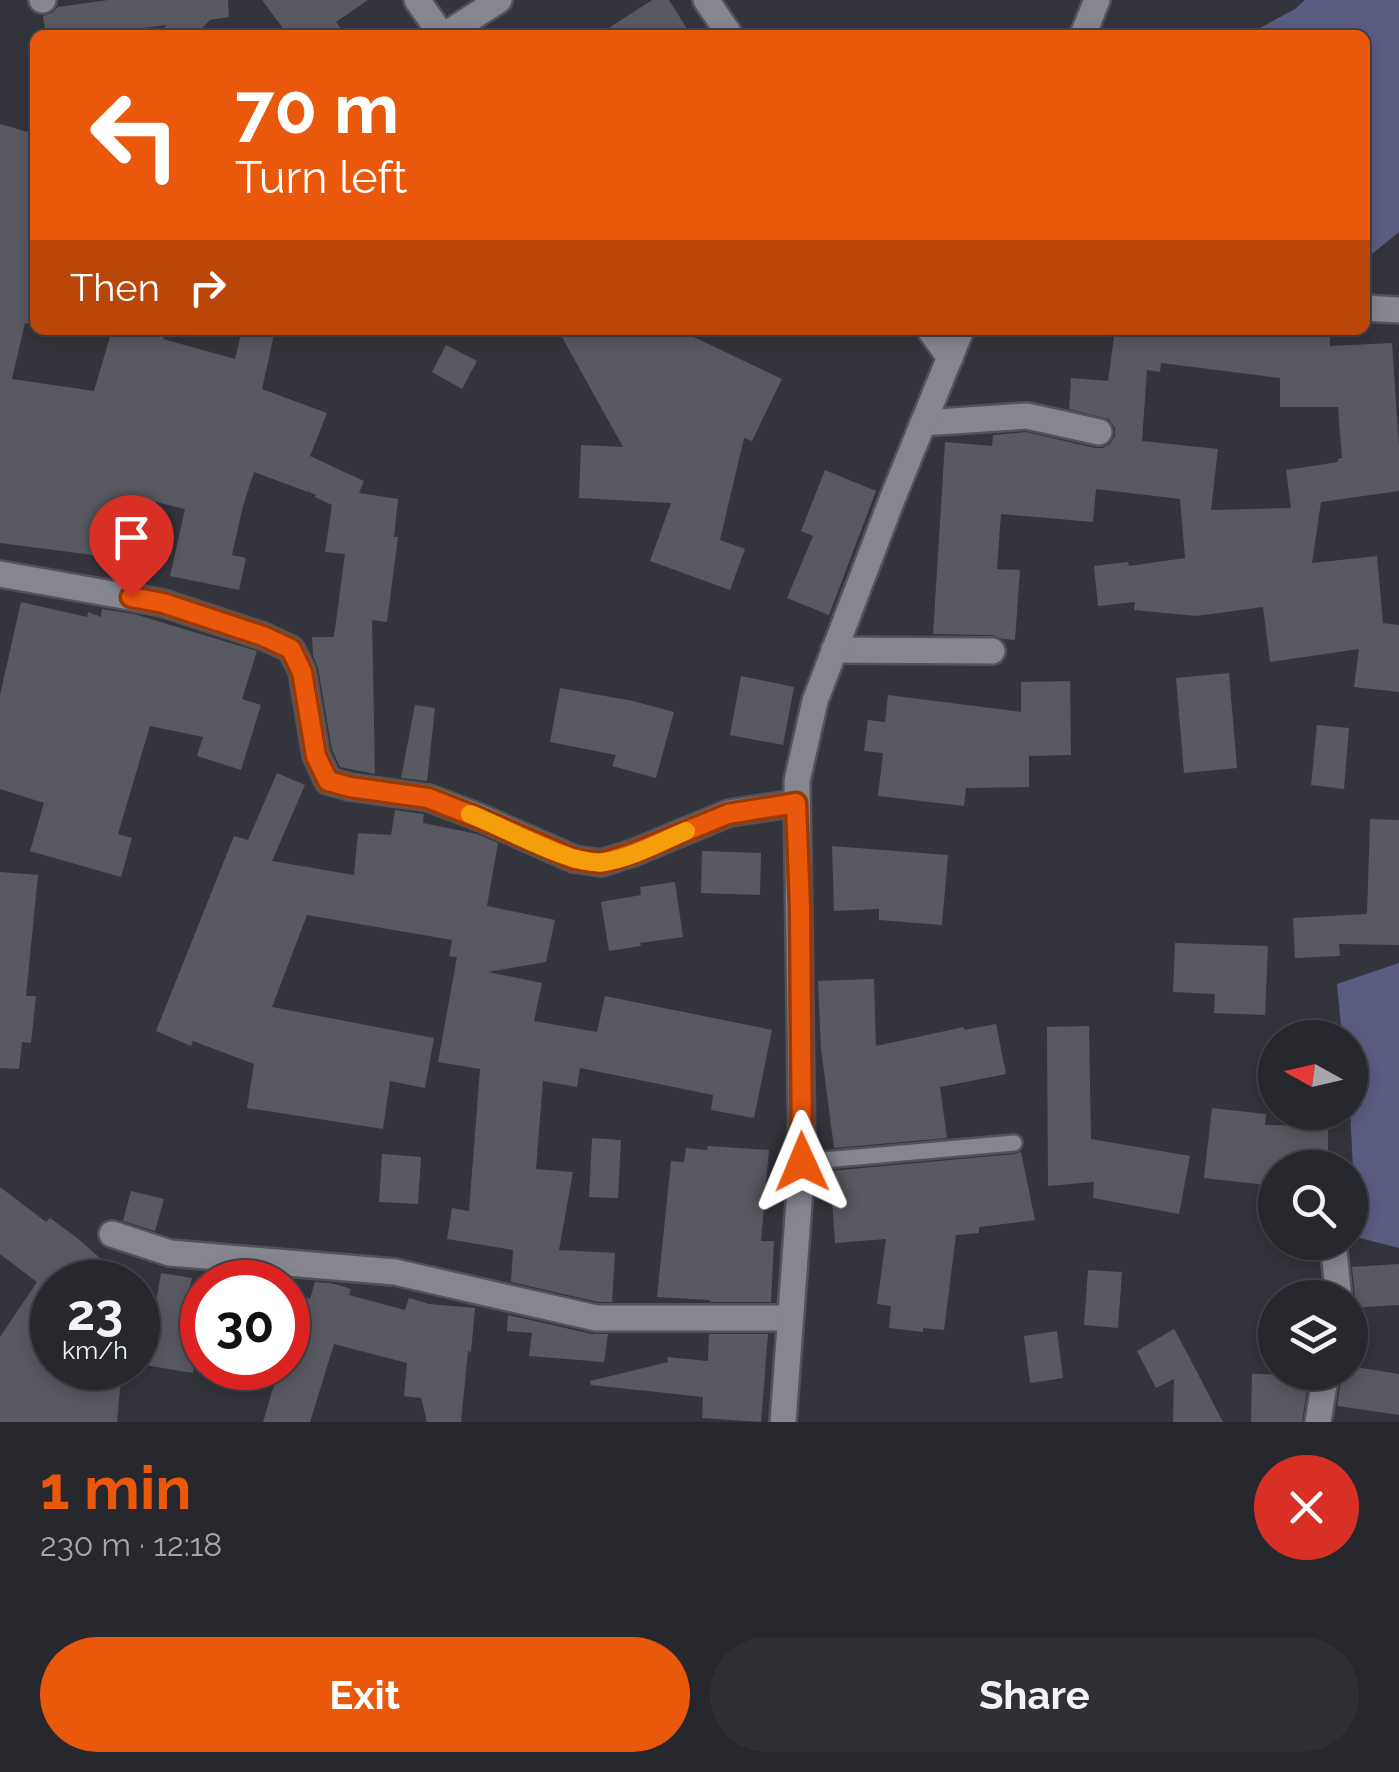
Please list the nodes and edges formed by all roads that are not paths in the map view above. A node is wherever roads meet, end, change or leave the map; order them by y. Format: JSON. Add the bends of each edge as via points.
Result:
{"nodes":[{"id":1,"x":417,"y":0,"type":"edge"},
{"id":2,"x":499,"y":0,"type":"edge"},
{"id":3,"x":706,"y":0,"type":"edge"},
{"id":4,"x":1097,"y":0,"type":"edge"},
{"id":5,"x":440,"y":30,"type":"edge"},
{"id":6,"x":452,"y":30,"type":"edge"},
{"id":7,"x":727,"y":30,"type":"edge"},
{"id":8,"x":1084,"y":30,"type":"edge"},
{"id":9,"x":1370,"y":308,"type":"edge"},
{"id":10,"x":1399,"y":310,"type":"edge"},
{"id":11,"x":934,"y":335,"type":"edge"},
{"id":12,"x":959,"y":335,"type":"edge"},
{"id":13,"x":950,"y":358,"type":"junction"},
{"id":14,"x":923,"y":422,"type":"junction"},
{"id":15,"x":1099,"y":432,"type":"dead end"},
{"id":16,"x":0,"y":574,"type":"edge"},
{"id":17,"x":834,"y":650,"type":"junction"},
{"id":18,"x":992,"y":651,"type":"dead end"},
{"id":19,"x":796,"y":803,"type":"junction"},
{"id":20,"x":1014,"y":1143,"type":"dead end"},
{"id":21,"x":802,"y":1162,"type":"junction"},
{"id":22,"x":112,"y":1234,"type":"dead end"},
{"id":23,"x":790,"y":1318,"type":"junction"},
{"id":24,"x":1323,"y":1390,"type":"edge"},
{"id":25,"x":783,"y":1422,"type":"edge"},
{"id":26,"x":1318,"y":1422,"type":"edge"}],
"edges":[{"from":1,"to":5,"type":"street"},
{"from":2,"to":6,"type":"street"},
{"from":3,"to":7,"type":"street"},
{"from":4,"to":8,"type":"street"},
{"from":9,"to":10,"type":"street"},
{"from":11,"to":13,"type":"street"},
{"from":12,"to":13,"type":"street"},
{"from":13,"to":14,"type":"street"},
{"from":14,"to":15,"type":"street","via":[[1028,416]]},
{"from":14,"to":17,"type":"street"},
{"from":16,"to":19,"type":"street","via":[[163,603],[291,649],[328,781],[428,798],[574,859],[601,863],[728,814]]},
{"from":17,"to":18,"type":"street"},
{"from":17,"to":19,"type":"street","via":[[814,701]]},
{"from":19,"to":21,"type":"street"},
{"from":20,"to":21,"type":"lane"},
{"from":21,"to":23,"type":"street"},
{"from":22,"to":23,"type":"street","via":[[170,1253],[395,1272],[596,1318]]},
{"from":23,"to":25,"type":"street"},
{"from":24,"to":26,"type":"street"}]}
